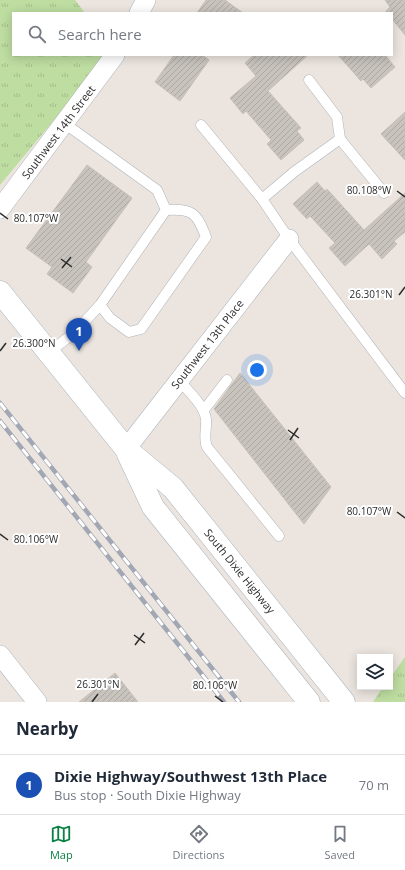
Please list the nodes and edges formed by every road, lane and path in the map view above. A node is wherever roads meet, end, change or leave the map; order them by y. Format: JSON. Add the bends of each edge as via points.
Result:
{"nodes":[{"id":1,"x":146,"y":0,"type":"edge"},
{"id":2,"x":140,"y":12,"type":"edge"},
{"id":3,"x":114,"y":56,"type":"edge"},
{"id":4,"x":308,"y":80,"type":"dead end"},
{"id":5,"x":64,"y":123,"type":"junction"},
{"id":6,"x":202,"y":125,"type":"dead end"},
{"id":7,"x":340,"y":139,"type":"junction"},
{"id":8,"x":384,"y":194,"type":"dead end"},
{"id":9,"x":262,"y":199,"type":"junction"},
{"id":10,"x":0,"y":209,"type":"edge"},
{"id":11,"x":166,"y":210,"type":"junction"},
{"id":12,"x":290,"y":239,"type":"junction"},
{"id":13,"x":0,"y":292,"type":"edge"},
{"id":14,"x":100,"y":305,"type":"junction"},
{"id":15,"x":48,"y":353,"type":"junction"},
{"id":16,"x":179,"y":380,"type":"junction"},
{"id":17,"x":227,"y":380,"type":"dead end"},
{"id":18,"x":405,"y":393,"type":"edge"},
{"id":19,"x":204,"y":410,"type":"junction"},
{"id":20,"x":126,"y":449,"type":"junction"},
{"id":21,"x":279,"y":536,"type":"dead end"},
{"id":22,"x":0,"y":655,"type":"edge"},
{"id":23,"x":37,"y":702,"type":"edge"},
{"id":24,"x":309,"y":702,"type":"edge"},
{"id":25,"x":344,"y":702,"type":"edge"}],
"edges":[{"from":1,"to":2,"type":"street"},
{"from":3,"to":5,"type":"street","name":"Southwest 14th Street"},
{"from":4,"to":7,"type":"lane","via":[[337,117]]},
{"from":5,"to":10,"type":"street","name":"Southwest 14th Street"},
{"from":5,"to":11,"type":"lane","via":[[157,190]]},
{"from":6,"to":9,"type":"lane"},
{"from":7,"to":8,"type":"lane"},
{"from":7,"to":9,"type":"lane"},
{"from":9,"to":12,"type":"lane"},
{"from":11,"to":14,"type":"lane"},
{"from":11,"to":14,"type":"lane","via":[[183,208],[194,215],[199,219],[206,237],[141,329],[129,332],[110,318]]},
{"from":12,"to":16,"type":"street","name":"Southwest 13th Place"},
{"from":12,"to":18,"type":"lane"},
{"from":13,"to":15,"type":"main road","name":"South Dixie Highway"},
{"from":14,"to":15,"type":"lane","via":[[72,335]]},
{"from":15,"to":20,"type":"main road","name":"South Dixie Highway"},
{"from":16,"to":19,"type":"lane"},
{"from":16,"to":20,"type":"street","name":"Southwest 13th Place"},
{"from":17,"to":19,"type":"lane"},
{"from":19,"to":21,"type":"lane","via":[[207,447]]},
{"from":20,"to":24,"type":"main road","name":"South Dixie Highway","via":[[153,507]]},
{"from":20,"to":25,"type":"main road","name":"South Dixie Highway","via":[[173,488]]},
{"from":22,"to":23,"type":"street"}]}
